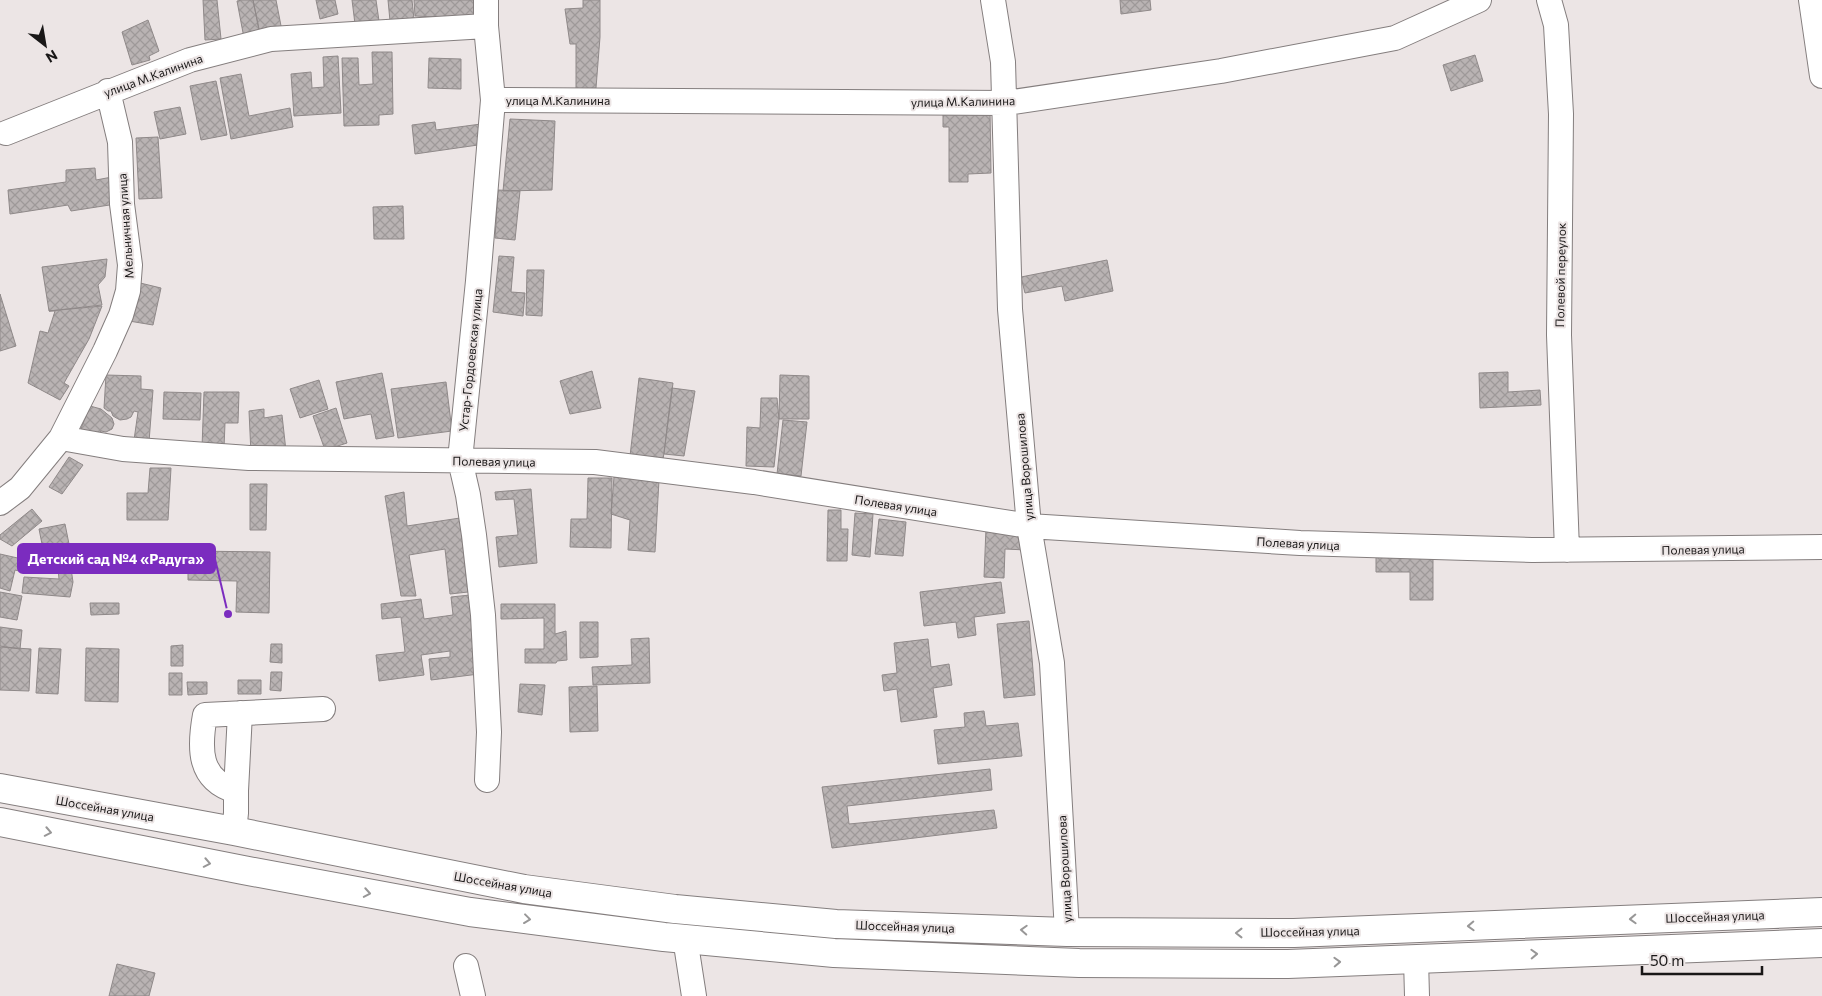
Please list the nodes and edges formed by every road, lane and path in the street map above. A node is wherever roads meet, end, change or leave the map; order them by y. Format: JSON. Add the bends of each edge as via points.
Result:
{"nodes":[{"id":1,"x":486,"y":0,"type":"edge"},
{"id":2,"x":993,"y":0,"type":"edge"},
{"id":3,"x":1479,"y":0,"type":"edge"},
{"id":4,"x":1550,"y":0,"type":"edge"},
{"id":5,"x":1811,"y":0,"type":"edge"},
{"id":6,"x":486,"y":26,"type":"junction"},
{"id":7,"x":1822,"y":76,"type":"edge"},
{"id":8,"x":108,"y":91,"type":"junction"},
{"id":9,"x":493,"y":100,"type":"junction"},
{"id":10,"x":1006,"y":103,"type":"junction"},
{"id":11,"x":6,"y":133,"type":"dead end"},
{"id":12,"x":61,"y":438,"type":"junction"},
{"id":13,"x":460,"y":460,"type":"junction"},
{"id":14,"x":0,"y":503,"type":"edge"},
{"id":15,"x":1029,"y":526,"type":"junction"},
{"id":16,"x":1822,"y":547,"type":"edge"},
{"id":17,"x":1567,"y":550,"type":"junction"},
{"id":18,"x":324,"y":709,"type":"dead end"},
{"id":19,"x":240,"y":714,"type":"junction"},
{"id":20,"x":486,"y":780,"type":"dead end"},
{"id":21,"x":0,"y":788,"type":"edge"},
{"id":22,"x":236,"y":791,"type":"junction"},
{"id":23,"x":0,"y":822,"type":"edge"},
{"id":24,"x":234,"y":831,"type":"junction"},
{"id":25,"x":1822,"y":912,"type":"edge"},
{"id":26,"x":1067,"y":932,"type":"junction"},
{"id":27,"x":685,"y":938,"type":"junction"},
{"id":28,"x":1822,"y":943,"type":"edge"},
{"id":29,"x":1416,"y":959,"type":"junction"},
{"id":30,"x":466,"y":966,"type":"dead end"},
{"id":31,"x":473,"y":996,"type":"edge"},
{"id":32,"x":694,"y":996,"type":"edge"},
{"id":33,"x":1417,"y":996,"type":"edge"}],
"edges":[{"from":1,"to":6,"type":"street","name":"Устар-Гордоевская улица"},
{"from":2,"to":10,"type":"street","name":"улица Ворошилова"},
{"from":3,"to":10,"type":"street","name":"улица М.Калинина","via":[[1395,38],[1220,71]]},
{"from":4,"to":17,"type":"street","name":"Полевой переулок","via":[[1556,25],[1561,114],[1559,335]]},
{"from":5,"to":7,"type":"street"},
{"from":6,"to":8,"type":"street","name":"улица М.Калинина","via":[[271,39],[190,60]]},
{"from":6,"to":9,"type":"street","name":"Устар-Гордоевская улица"},
{"from":8,"to":11,"type":"street","name":"улица М.Калинина"},
{"from":8,"to":12,"type":"street","name":"Мельничная улица","via":[[120,142],[122,204],[130,265],[128,291],[105,351]]},
{"from":9,"to":10,"type":"street","name":"улица М.Калинина"},
{"from":9,"to":13,"type":"street","name":"Устар-Гордоевская улица"},
{"from":10,"to":15,"type":"street","name":"улица Ворошилова","via":[[1010,310]]},
{"from":12,"to":13,"type":"street","name":"Полевая улица","via":[[123,450],[249,458]]},
{"from":12,"to":14,"type":"street","via":[[20,488]]},
{"from":13,"to":15,"type":"street","name":"Полевая улица","via":[[595,462],[754,482]]},
{"from":13,"to":20,"type":"street","name":"Устар-Гордоевская улица","via":[[474,535],[483,616],[489,732]]},
{"from":15,"to":17,"type":"street","name":"Полевая улица","via":[[1300,543]]},
{"from":15,"to":26,"type":"street","name":"улица Ворошилова","via":[[1052,664]]},
{"from":16,"to":17,"type":"street","name":"Полевая улица"},
{"from":18,"to":19,"type":"street"},
{"from":19,"to":22,"type":"street"},
{"from":19,"to":22,"type":"street","via":[[205,715],[202,749],[205,767],[210,774],[221,785]]},
{"from":21,"to":24,"type":"main road","name":"Шоссейная улица"},
{"from":22,"to":24,"type":"street"},
{"from":23,"to":27,"type":"main road","one_way":true,"via":[[470,912]]},
{"from":26,"to":24,"type":"main road","name":"Шоссейная улица","one_way":true,"via":[[836,924],[676,908],[524,889]]},
{"from":25,"to":26,"type":"main road","name":"Шоссейная улица","one_way":true,"via":[[1294,933]]},
{"from":27,"to":29,"type":"main road","one_way":true,"via":[[834,953],[1079,963],[1288,964]]},
{"from":27,"to":32,"type":"street"},
{"from":29,"to":28,"type":"main road","one_way":true},
{"from":29,"to":33,"type":"street"},
{"from":30,"to":31,"type":"street"}]}
